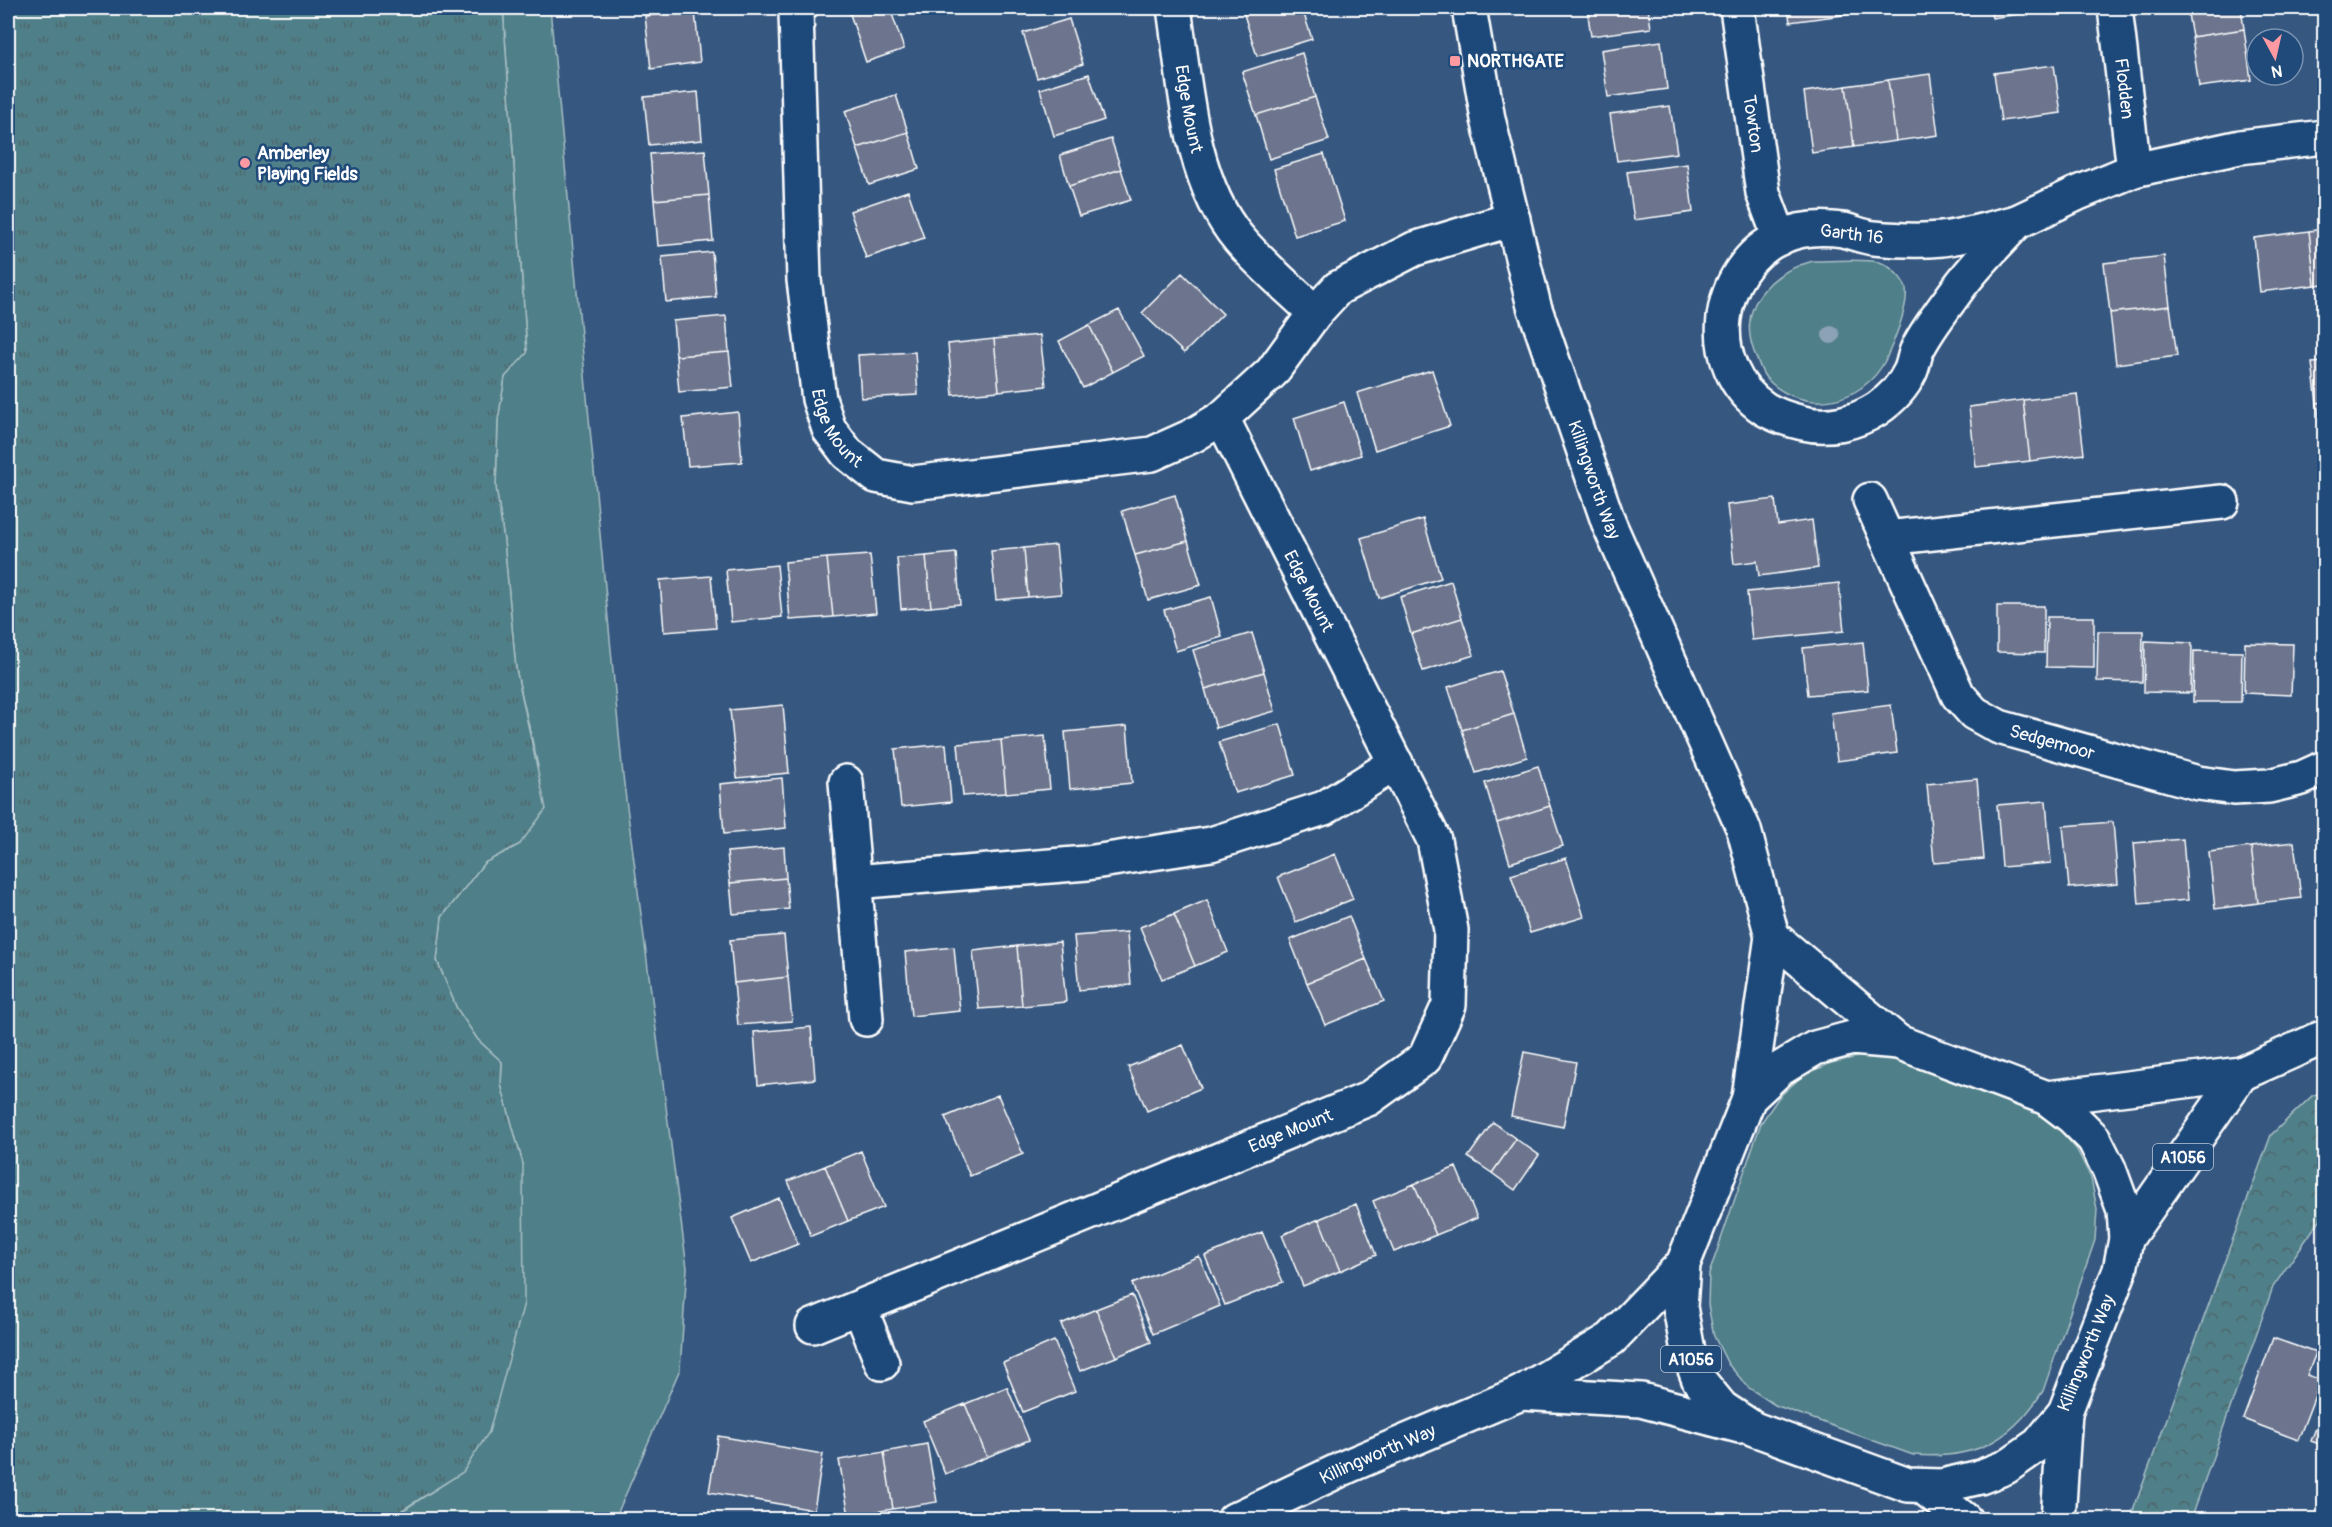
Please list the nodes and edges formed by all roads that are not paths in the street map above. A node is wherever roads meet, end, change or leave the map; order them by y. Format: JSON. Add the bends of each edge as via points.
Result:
{"nodes":[{"id":1,"x":1174,"y":8,"type":"edge"},
{"id":2,"x":1469,"y":8,"type":"edge"},
{"id":3,"x":1737,"y":8,"type":"edge"},
{"id":4,"x":2115,"y":8,"type":"edge"},
{"id":5,"x":795,"y":9,"type":"edge"},
{"id":6,"x":2325,"y":137,"type":"edge"},
{"id":7,"x":2134,"y":170,"type":"junction"},
{"id":8,"x":1513,"y":219,"type":"junction"},
{"id":9,"x":2017,"y":222,"type":"junction"},
{"id":10,"x":1780,"y":238,"type":"junction"},
{"id":11,"x":1315,"y":314,"type":"junction"},
{"id":12,"x":1222,"y":418,"type":"junction"},
{"id":13,"x":1870,"y":500,"type":"dead end"},
{"id":14,"x":2222,"y":502,"type":"dead end"},
{"id":15,"x":1887,"y":538,"type":"junction"},
{"id":16,"x":1396,"y":763,"type":"junction"},
{"id":17,"x":2325,"y":768,"type":"edge"},
{"id":18,"x":846,"y":782,"type":"dead end"},
{"id":19,"x":854,"y":882,"type":"junction"},
{"id":20,"x":1772,"y":936,"type":"junction"},
{"id":21,"x":866,"y":1019,"type":"dead end"},
{"id":22,"x":2325,"y":1037,"type":"edge"},
{"id":23,"x":1898,"y":1042,"type":"junction"},
{"id":24,"x":2241,"y":1074,"type":"junction"},
{"id":25,"x":1749,"y":1098,"type":"junction"},
{"id":26,"x":2047,"y":1098,"type":"junction"},
{"id":27,"x":2126,"y":1239,"type":"junction"},
{"id":28,"x":1683,"y":1264,"type":"junction"},
{"id":29,"x":860,"y":1308,"type":"junction"},
{"id":30,"x":813,"y":1326,"type":"dead end"},
{"id":31,"x":882,"y":1363,"type":"dead end"},
{"id":32,"x":1521,"y":1393,"type":"junction"},
{"id":33,"x":2065,"y":1412,"type":"junction"},
{"id":34,"x":1754,"y":1429,"type":"junction"},
{"id":35,"x":1922,"y":1486,"type":"junction"},
{"id":36,"x":1234,"y":1520,"type":"edge"},
{"id":37,"x":1965,"y":1520,"type":"edge"},
{"id":38,"x":2058,"y":1520,"type":"edge"}],
"edges":[{"from":1,"to":11,"type":"street","name":"Edge Mount","via":[[1194,145],[1218,206],[1239,238]]},
{"from":2,"to":8,"type":"street","name":"Killingworth Way","via":[[1488,118]]},
{"from":3,"to":10,"type":"street","name":"Towton","via":[[1763,193]]},
{"from":4,"to":7,"type":"street","name":"Flodden"},
{"from":5,"to":12,"type":"street","name":"Edge Mount","via":[[804,280],[819,399],[829,429],[847,453],[876,476],[913,483],[1152,454]]},
{"from":6,"to":7,"type":"street","name":"Garth 16","via":[[2240,147]]},
{"from":7,"to":9,"type":"street","name":"Garth 16"},
{"from":8,"to":11,"type":"street","name":"Edge Mount","via":[[1414,249],[1338,288]]},
{"from":8,"to":20,"type":"street","name":"Killingworth Way","via":[[1534,306],[1609,524],[1744,830]]},
{"from":9,"to":10,"type":"street","name":"Garth 16","via":[[1941,239],[1872,238],[1843,230],[1812,229]]},
{"from":9,"to":10,"type":"street","name":"Garth 16","via":[[1959,288],[1918,347],[1909,373],[1894,394],[1876,410],[1834,425],[1815,426],[1785,419],[1764,408],[1749,395],[1727,358],[1723,325],[1730,289],[1750,258]]},
{"from":11,"to":12,"type":"street","name":"Edge Mount","via":[[1272,372]]},
{"from":12,"to":16,"type":"street","name":"Edge Mount"},
{"from":13,"to":15,"type":"street","name":"Sedgemoor"},
{"from":14,"to":15,"type":"street"},
{"from":15,"to":17,"type":"street","name":"Sedgemoor","via":[[1958,695],[1974,713],[1999,728],[2198,783],[2234,788],[2269,786]]},
{"from":16,"to":19,"type":"street","via":[[1324,808],[1211,844],[1087,863]]},
{"from":16,"to":29,"type":"street","name":"Edge Mount","via":[[1434,840],[1451,930],[1449,1005],[1425,1058],[1368,1099]]},
{"from":18,"to":19,"type":"street"},
{"from":19,"to":21,"type":"street"},
{"from":20,"to":23,"type":"street","name":"Killingworth Way"},
{"from":20,"to":25,"type":"street","name":"Killingworth Way"},
{"from":22,"to":24,"type":"street","name":"Killingworth Way","number":"A1056"},
{"from":23,"to":25,"type":"street","name":"Killingworth Way","number":"A1056","via":[[1852,1038],[1815,1048],[1780,1069]]},
{"from":23,"to":26,"type":"street","name":"Killingworth Way","number":"A1056"},
{"from":24,"to":26,"type":"street","name":"Killingworth Way","number":"A1056"},
{"from":24,"to":27,"type":"street","name":"Killingworth Way","number":"A1056"},
{"from":25,"to":28,"type":"street","name":"Killingworth Way","number":"A1056"},
{"from":26,"to":27,"type":"street","name":"Killingworth Way","number":"A1056","via":[[2094,1139],[2124,1210]]},
{"from":27,"to":33,"type":"street","name":"Killingworth Way","number":"A1056","via":[[2120,1270]]},
{"from":28,"to":32,"type":"street","name":"Killingworth Way","number":"A1056","via":[[1611,1339]]},
{"from":28,"to":34,"type":"street","name":"Killingworth Way","number":"A1056","via":[[1680,1307],[1688,1351],[1699,1380],[1722,1408]]},
{"from":29,"to":30,"type":"street","name":"Edge Mount"},
{"from":29,"to":31,"type":"street"},
{"from":32,"to":34,"type":"street","name":"Killingworth Way","number":"A1056","via":[[1641,1400]]},
{"from":32,"to":36,"type":"street","name":"Killingworth Way","number":"A1056"},
{"from":33,"to":35,"type":"street","name":"Killingworth Way","number":"A1056","via":[[2039,1444],[2006,1467],[1942,1486]]},
{"from":33,"to":38,"type":"street"},
{"from":34,"to":35,"type":"street","name":"Killingworth Way","number":"A1056","via":[[1908,1485]]},
{"from":35,"to":37,"type":"street"}]}
